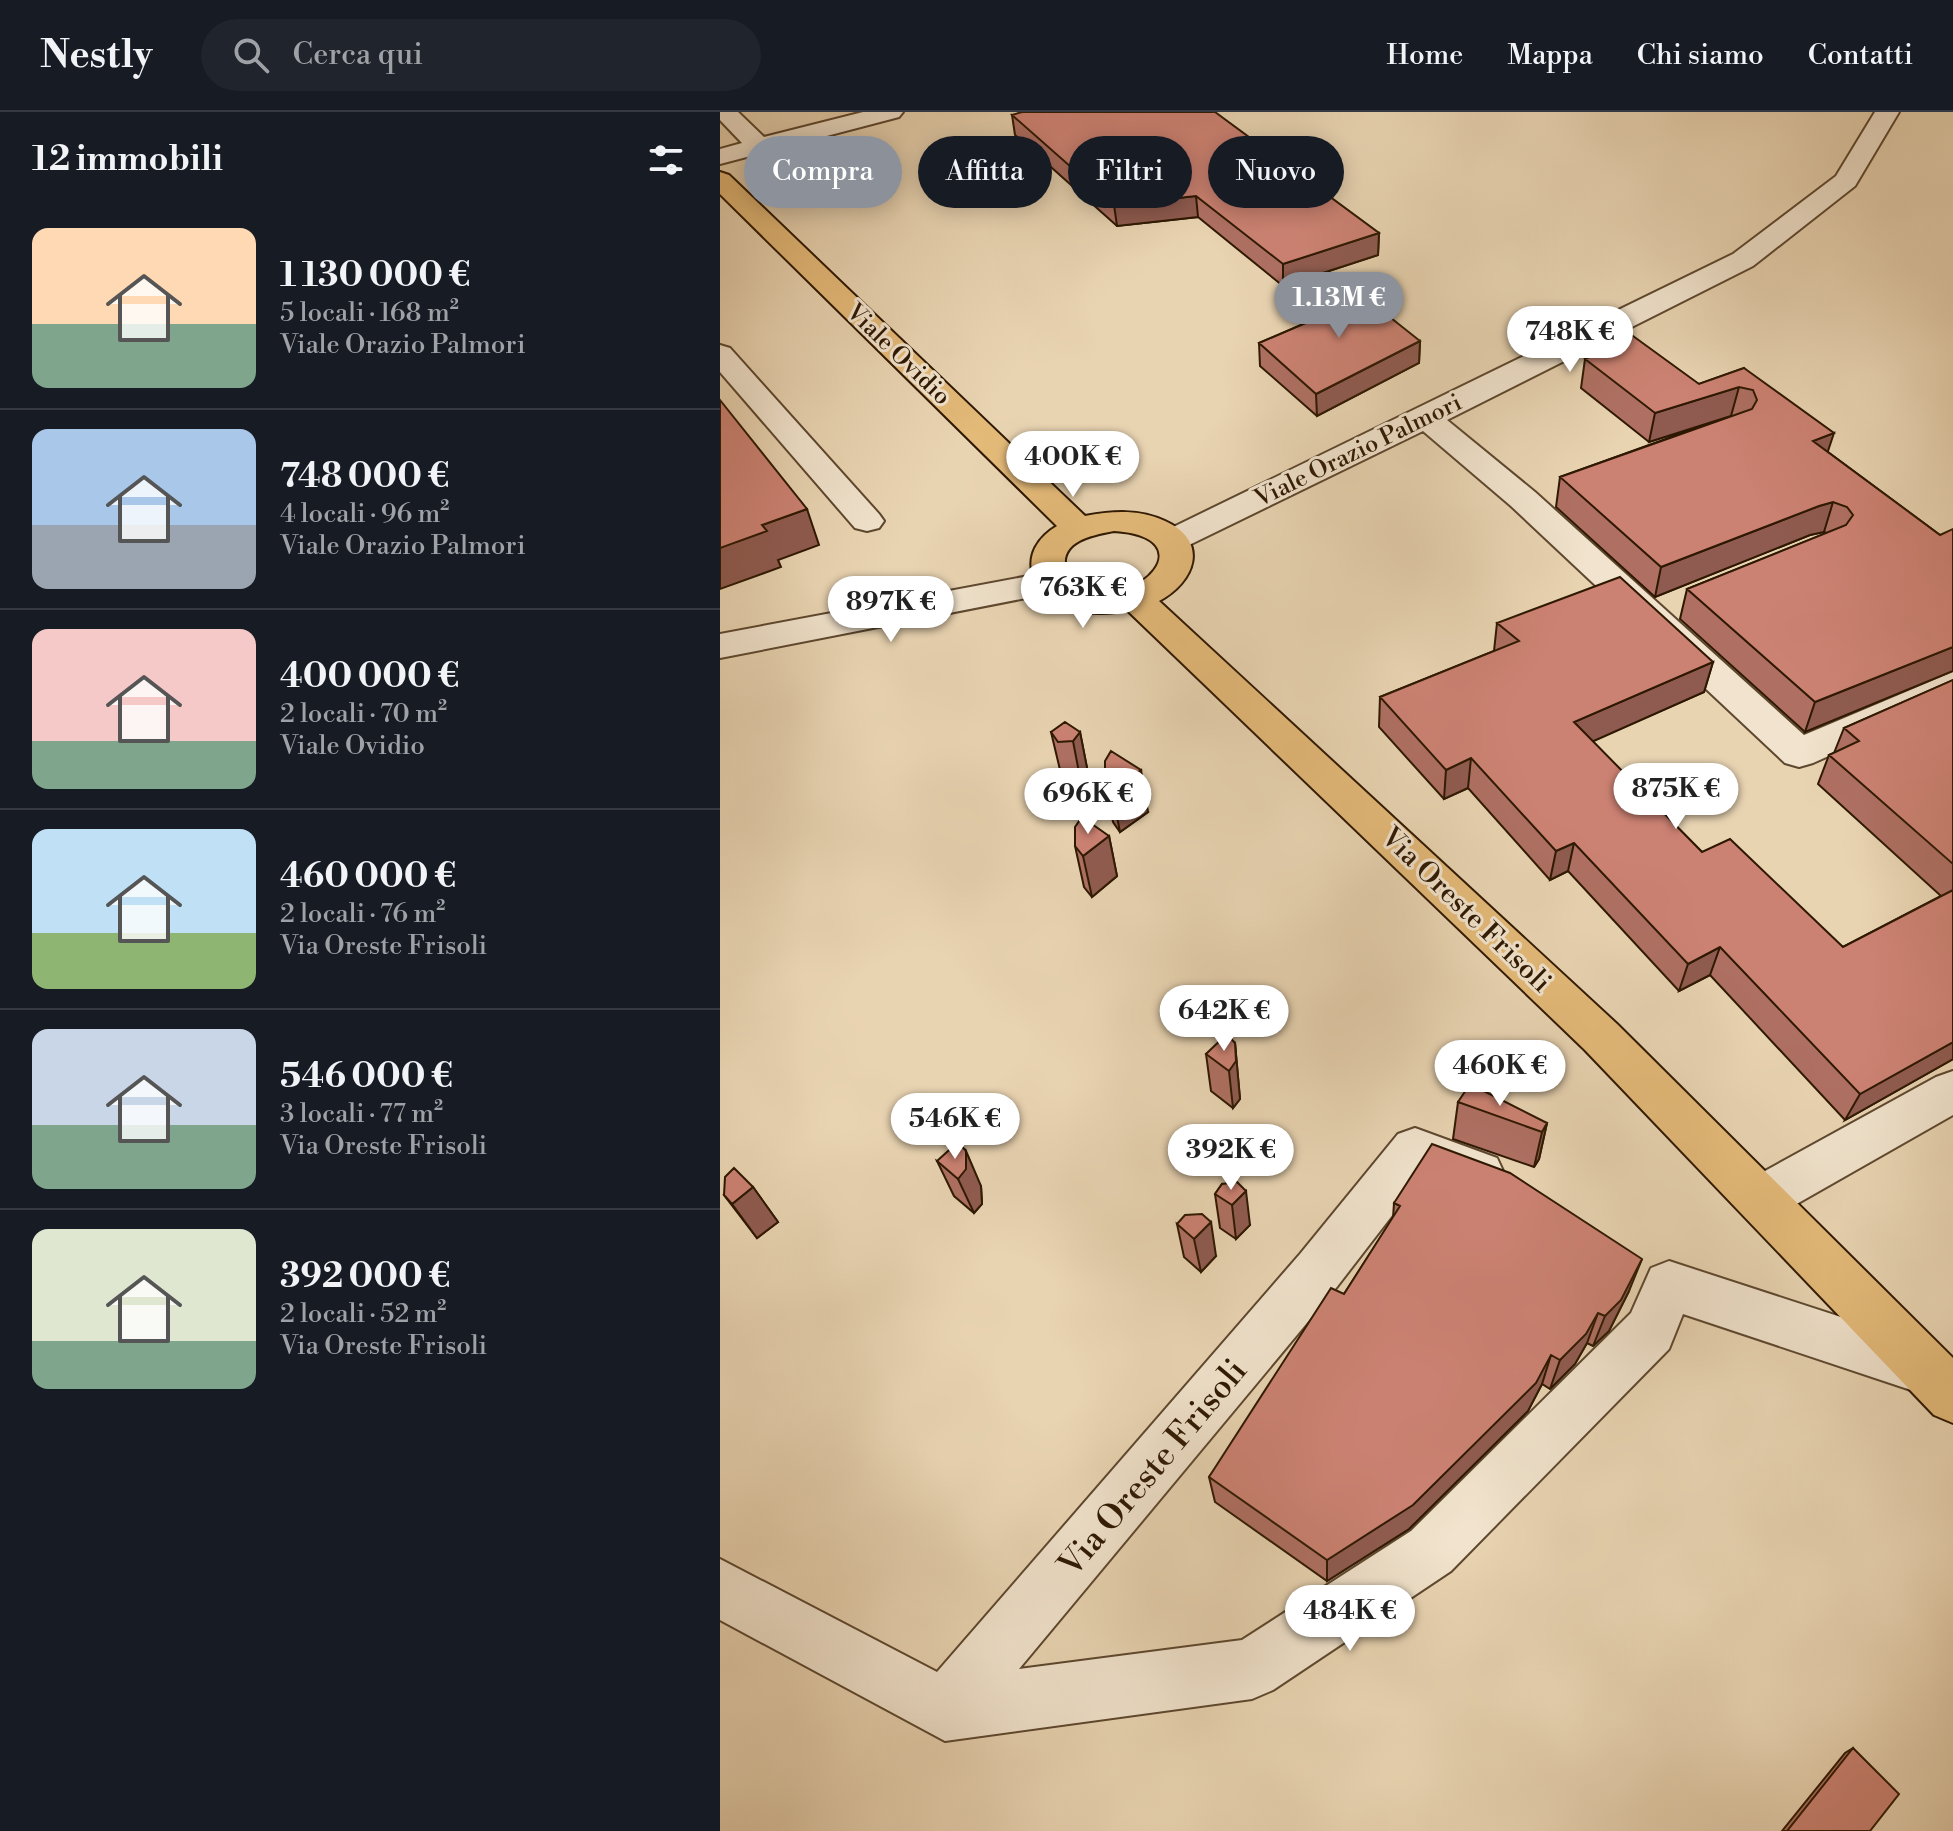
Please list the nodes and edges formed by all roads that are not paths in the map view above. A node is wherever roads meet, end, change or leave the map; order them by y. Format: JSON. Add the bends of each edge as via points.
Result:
{"nodes":[{"id":1,"x":725,"y":112,"type":"edge"},
{"id":2,"x":891,"y":112,"type":"edge"},
{"id":3,"x":1887,"y":112,"type":"edge"},
{"id":4,"x":749,"y":136,"type":"edge"},
{"id":5,"x":798,"y":136,"type":"edge"},
{"id":6,"x":744,"y":150,"type":"edge"},
{"id":7,"x":720,"y":157,"type":"edge"},
{"id":8,"x":720,"y":180,"type":"edge"},
{"id":9,"x":720,"y":354,"type":"edge"},
{"id":10,"x":1426,"y":418,"type":"junction"},
{"id":11,"x":867,"y":521,"type":"dead end"},
{"id":12,"x":1078,"y":528,"type":"junction"},
{"id":13,"x":1171,"y":541,"type":"junction"},
{"id":14,"x":1050,"y":583,"type":"junction"},
{"id":15,"x":1135,"y":598,"type":"junction"},
{"id":16,"x":720,"y":646,"type":"edge"},
{"id":17,"x":1953,"y":685,"type":"edge"},
{"id":18,"x":1953,"y":1091,"type":"edge"},
{"id":19,"x":1521,"y":1188,"type":"edge"},
{"id":20,"x":1762,"y":1198,"type":"junction"},
{"id":21,"x":1938,"y":1382,"type":"edge"},
{"id":22,"x":720,"y":1588,"type":"edge"},
{"id":23,"x":945,"y":1710,"type":"junction"}],
"edges":[{"from":1,"to":4,"type":"street"},
{"from":2,"to":5,"type":"street"},
{"from":3,"to":10,"type":"street","name":"Viale Orazio Palmori","via":[[1846,181],[1743,260]]},
{"from":6,"to":7,"type":"street"},
{"from":8,"to":12,"type":"main road","name":"Viale Ovidio"},
{"from":9,"to":11,"type":"street"},
{"from":10,"to":13,"type":"street","name":"Viale Orazio Palmori"},
{"from":10,"to":17,"type":"street","via":[[1538,494],[1665,608],[1799,753]]},
{"from":12,"to":13,"type":"main road","via":[[1101,522],[1138,523]]},
{"from":12,"to":14,"type":"main road","via":[[1046,555]]},
{"from":13,"to":15,"type":"main road","via":[[1178,558],[1172,574]]},
{"from":14,"to":15,"type":"main road","via":[[1083,600]]},
{"from":14,"to":16,"type":"street"},
{"from":15,"to":20,"type":"main road","name":"Via Oreste Frisoli","via":[[1601,1037]]},
{"from":18,"to":20,"type":"street"},
{"from":19,"to":23,"type":"street","name":"Via Oreste Frisoli","via":[[1415,1149]]},
{"from":20,"to":21,"type":"main road","name":"Via Oreste Frisoli"},
{"from":21,"to":23,"type":"street","name":"Via Oreste Frisoli","via":[[1650,1273],[1650,1331],[1431,1551],[1252,1669]]},
{"from":22,"to":23,"type":"street"}]}
